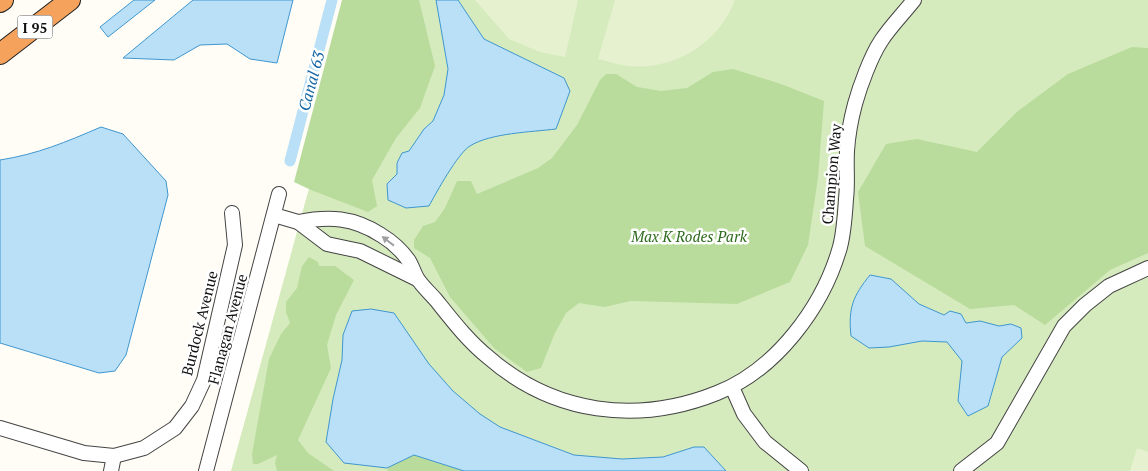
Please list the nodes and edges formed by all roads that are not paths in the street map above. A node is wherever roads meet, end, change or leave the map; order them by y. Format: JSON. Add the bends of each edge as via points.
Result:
{"nodes":[{"id":1,"x":70,"y":0,"type":"edge"},
{"id":2,"x":914,"y":0,"type":"edge"},
{"id":3,"x":0,"y":54,"type":"edge"},
{"id":4,"x":279,"y":194,"type":"dead end"},
{"id":5,"x":232,"y":213,"type":"dead end"},
{"id":6,"x":274,"y":215,"type":"junction"},
{"id":7,"x":298,"y":222,"type":"junction"},
{"id":8,"x":1148,"y":268,"type":"edge"},
{"id":9,"x":417,"y":279,"type":"junction"},
{"id":10,"x":732,"y":387,"type":"junction"},
{"id":11,"x":0,"y":428,"type":"edge"},
{"id":12,"x":114,"y":456,"type":"junction"},
{"id":13,"x":111,"y":471,"type":"edge"},
{"id":14,"x":206,"y":471,"type":"edge"},
{"id":15,"x":801,"y":471,"type":"edge"},
{"id":16,"x":960,"y":471,"type":"edge"}],
"edges":[{"from":1,"to":3,"type":"highway","number":"I 95"},
{"from":2,"to":10,"type":"street","name":"Champion Way","via":[[880,42],[856,102],[848,134],[847,198],[840,246],[824,290],[796,332],[758,369]]},
{"from":4,"to":6,"type":"street","name":"Flanagan Avenue"},
{"from":5,"to":12,"type":"street","name":"Burdock Avenue","via":[[234,245],[204,380],[192,406],[175,428],[144,448]]},
{"from":6,"to":7,"type":"street","name":"Champion Way"},
{"from":6,"to":14,"type":"street","name":"Flanagan Avenue"},
{"from":7,"to":9,"type":"street","name":"Champion Way","via":[[327,244],[360,252]]},
{"from":9,"to":7,"type":"street","name":"Champion Way","one_way":true,"via":[[408,261],[394,245],[365,226],[322,217]]},
{"from":8,"to":16,"type":"street","via":[[1108,286],[1064,326],[997,443]]},
{"from":9,"to":10,"type":"street","name":"Champion Way","via":[[487,357],[521,382],[550,396],[584,407],[620,412],[693,402]]},
{"from":10,"to":15,"type":"street","via":[[744,414],[764,442]]},
{"from":11,"to":12,"type":"street","name":"Burdock Avenue","via":[[84,453]]},
{"from":12,"to":13,"type":"street"}]}
